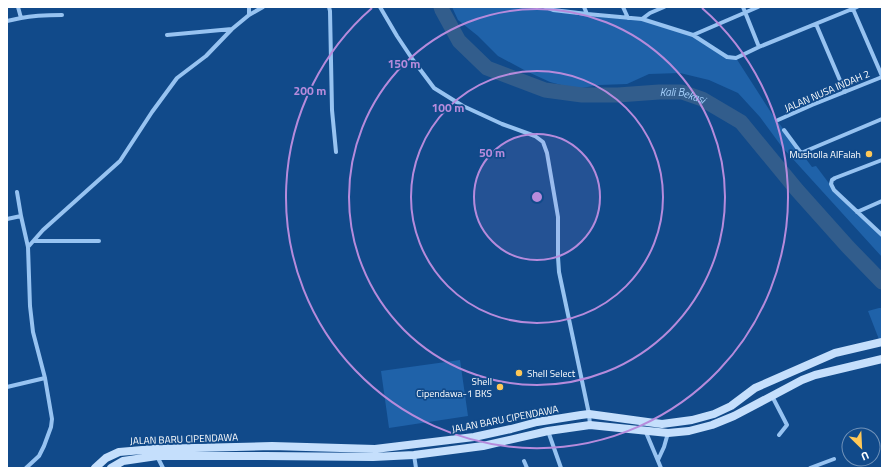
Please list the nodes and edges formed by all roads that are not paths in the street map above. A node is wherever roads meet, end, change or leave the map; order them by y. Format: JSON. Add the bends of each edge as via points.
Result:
{"nodes":[{"id":1,"x":18,"y":7,"type":"edge"},
{"id":2,"x":249,"y":7,"type":"edge"},
{"id":3,"x":263,"y":7,"type":"edge"},
{"id":4,"x":329,"y":7,"type":"edge"},
{"id":5,"x":380,"y":7,"type":"edge"},
{"id":6,"x":545,"y":7,"type":"edge"},
{"id":7,"x":584,"y":7,"type":"edge"},
{"id":8,"x":623,"y":7,"type":"edge"},
{"id":9,"x":664,"y":7,"type":"edge"},
{"id":10,"x":743,"y":7,"type":"edge"},
{"id":11,"x":758,"y":7,"type":"edge"},
{"id":12,"x":855,"y":8,"type":"edge"},
{"id":13,"x":745,"y":12,"type":"junction"},
{"id":14,"x":587,"y":14,"type":"junction"},
{"id":15,"x":62,"y":15,"type":"dead end"},
{"id":16,"x":249,"y":15,"type":"junction"},
{"id":17,"x":21,"y":18,"type":"junction"},
{"id":18,"x":628,"y":18,"type":"junction"},
{"id":19,"x":642,"y":19,"type":"junction"},
{"id":20,"x":7,"y":21,"type":"edge"},
{"id":21,"x":816,"y":24,"type":"junction"},
{"id":22,"x":232,"y":29,"type":"junction"},
{"id":23,"x":166,"y":35,"type":"dead end"},
{"id":24,"x":693,"y":36,"type":"junction"},
{"id":25,"x":759,"y":47,"type":"junction"},
{"id":26,"x":882,"y":76,"type":"edge"},
{"id":27,"x":845,"y":92,"type":"junction"},
{"id":28,"x":882,"y":119,"type":"edge"},
{"id":29,"x":778,"y":120,"type":"dead end"},
{"id":30,"x":784,"y":130,"type":"dead end"},
{"id":31,"x":336,"y":152,"type":"dead end"},
{"id":32,"x":882,"y":160,"type":"edge"},
{"id":33,"x":17,"y":192,"type":"dead end"},
{"id":34,"x":882,"y":201,"type":"edge"},
{"id":35,"x":857,"y":212,"type":"junction"},
{"id":36,"x":21,"y":216,"type":"junction"},
{"id":37,"x":7,"y":219,"type":"edge"},
{"id":38,"x":882,"y":235,"type":"edge"},
{"id":39,"x":34,"y":241,"type":"junction"},
{"id":40,"x":99,"y":241,"type":"dead end"},
{"id":41,"x":28,"y":247,"type":"junction"},
{"id":42,"x":881,"y":344,"type":"edge"},
{"id":43,"x":882,"y":359,"type":"edge"},
{"id":44,"x":45,"y":378,"type":"junction"},
{"id":45,"x":7,"y":387,"type":"edge"},
{"id":46,"x":772,"y":396,"type":"junction"},
{"id":47,"x":589,"y":414,"type":"junction"},
{"id":48,"x":590,"y":425,"type":"junction"},
{"id":49,"x":645,"y":430,"type":"junction"},
{"id":50,"x":548,"y":431,"type":"junction"},
{"id":51,"x":668,"y":433,"type":"junction"},
{"id":52,"x":779,"y":435,"type":"dead end"},
{"id":53,"x":424,"y":443,"type":"junction"},
{"id":54,"x":426,"y":454,"type":"junction"},
{"id":55,"x":414,"y":455,"type":"junction"},
{"id":56,"x":156,"y":456,"type":"junction"},
{"id":57,"x":834,"y":459,"type":"dead end"},
{"id":58,"x":658,"y":460,"type":"junction"},
{"id":59,"x":524,"y":461,"type":"dead end"},
{"id":60,"x":26,"y":468,"type":"edge"},
{"id":61,"x":95,"y":468,"type":"edge"},
{"id":62,"x":111,"y":468,"type":"edge"},
{"id":63,"x":163,"y":468,"type":"edge"},
{"id":64,"x":416,"y":468,"type":"edge"},
{"id":65,"x":526,"y":468,"type":"edge"},
{"id":66,"x":561,"y":468,"type":"edge"},
{"id":67,"x":661,"y":468,"type":"edge"},
{"id":68,"x":810,"y":468,"type":"edge"}],
"edges":[{"from":1,"to":17,"type":"street"},
{"from":2,"to":16,"type":"street"},
{"from":3,"to":16,"type":"street"},
{"from":4,"to":31,"type":"street"},
{"from":5,"to":47,"type":"street","via":[[434,88],[463,106],[535,136],[543,142],[558,217],[559,272]]},
{"from":6,"to":14,"type":"street"},
{"from":7,"to":14,"type":"street"},
{"from":8,"to":18,"type":"street"},
{"from":9,"to":19,"type":"street"},
{"from":10,"to":13,"type":"street"},
{"from":11,"to":13,"type":"street"},
{"from":12,"to":21,"type":"street"},
{"from":12,"to":26,"type":"street"},
{"from":13,"to":24,"type":"street"},
{"from":13,"to":25,"type":"street"},
{"from":14,"to":18,"type":"street"},
{"from":15,"to":17,"type":"street"},
{"from":16,"to":22,"type":"street"},
{"from":17,"to":20,"type":"street"},
{"from":18,"to":19,"type":"street"},
{"from":19,"to":24,"type":"street"},
{"from":21,"to":25,"type":"street"},
{"from":21,"to":27,"type":"street"},
{"from":22,"to":23,"type":"street"},
{"from":22,"to":39,"type":"street","via":[[206,56],[177,78],[120,161]]},
{"from":24,"to":25,"type":"street","via":[[727,57],[736,58]]},
{"from":26,"to":27,"type":"street","name":"JALAN NUSA INDAH 2"},
{"from":27,"to":29,"type":"street","name":"JALAN NUSA INDAH 2"},
{"from":28,"to":30,"type":"street","via":[[801,153]]},
{"from":32,"to":35,"type":"street","via":[[835,178],[831,182],[833,189]]},
{"from":33,"to":36,"type":"street"},
{"from":34,"to":35,"type":"street"},
{"from":35,"to":38,"type":"street"},
{"from":36,"to":37,"type":"street"},
{"from":36,"to":41,"type":"street"},
{"from":39,"to":40,"type":"street"},
{"from":39,"to":41,"type":"street"},
{"from":41,"to":44,"type":"street","via":[[33,332]]},
{"from":42,"to":47,"type":"main road","name":"JALAN BARU CIPENDAWA","via":[[835,353],[755,388],[731,406],[714,414],[692,420],[662,424]]},
{"from":43,"to":46,"type":"main road","name":"JALAN BARU CIPENDAWA","via":[[814,375]]},
{"from":44,"to":45,"type":"street"},
{"from":44,"to":60,"type":"street","via":[[51,427],[39,456]]},
{"from":46,"to":51,"type":"main road","name":"JALAN BARU CIPENDAWA","via":[[712,425]]},
{"from":46,"to":52,"type":"street","via":[[787,425]]},
{"from":47,"to":48,"type":"street"},
{"from":47,"to":53,"type":"main road","name":"JALAN BARU CIPENDAWA","via":[[537,422],[474,437]]},
{"from":48,"to":49,"type":"main road","name":"JALAN BARU CIPENDAWA"},
{"from":48,"to":50,"type":"main road","name":"JALAN BARU CIPENDAWA"},
{"from":49,"to":51,"type":"main road","name":"JALAN BARU CIPENDAWA"},
{"from":49,"to":58,"type":"street"},
{"from":50,"to":54,"type":"main road","name":"JALAN BARU CIPENDAWA","via":[[484,446]]},
{"from":50,"to":66,"type":"street"},
{"from":51,"to":58,"type":"street"},
{"from":53,"to":54,"type":"main road"},
{"from":53,"to":61,"type":"main road","name":"JALAN BARU CIPENDAWA","via":[[374,449],[272,446],[119,452],[106,458]]},
{"from":54,"to":55,"type":"main road","name":"JALAN BARU CIPENDAWA"},
{"from":55,"to":56,"type":"main road","name":"JALAN BARU CIPENDAWA"},
{"from":55,"to":64,"type":"street"},
{"from":56,"to":62,"type":"main road","name":"JALAN BARU CIPENDAWA","via":[[123,461]]},
{"from":56,"to":63,"type":"street"},
{"from":57,"to":68,"type":"street"},
{"from":58,"to":67,"type":"street"},
{"from":59,"to":65,"type":"street"}]}
